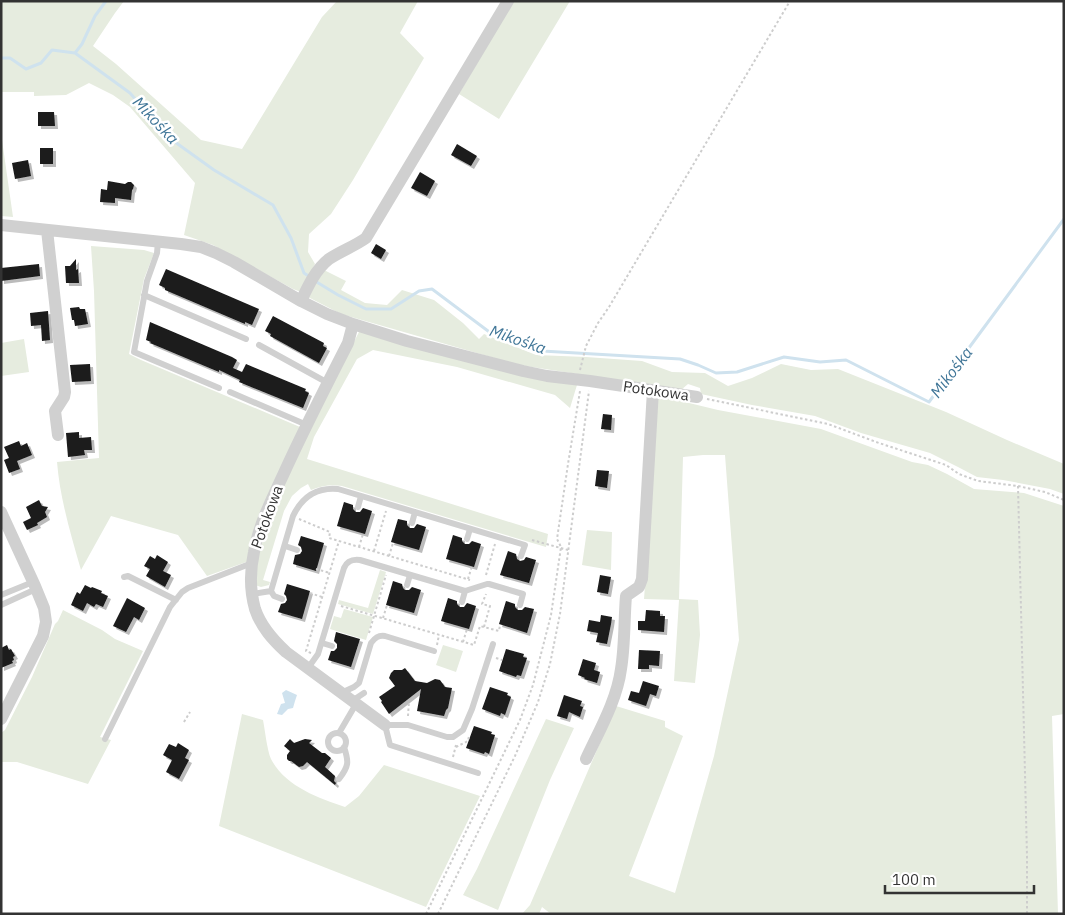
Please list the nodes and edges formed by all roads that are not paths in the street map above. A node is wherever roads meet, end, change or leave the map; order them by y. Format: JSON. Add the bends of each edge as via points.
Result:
{"nodes":[{"id":1,"x":508,"y":1,"type":"edge"},
{"id":2,"x":1,"y":225,"type":"edge"},
{"id":3,"x":47,"y":230,"type":"junction"},
{"id":4,"x":158,"y":242,"type":"junction"},
{"id":5,"x":144,"y":296,"type":"junction"},
{"id":6,"x":301,"y":301,"type":"junction"},
{"id":7,"x":353,"y":324,"type":"junction"},
{"id":8,"x":246,"y":338,"type":"dead end"},
{"id":9,"x":259,"y":345,"type":"dead end"},
{"id":10,"x":328,"y":383,"type":"junction"},
{"id":11,"x":219,"y":388,"type":"dead end"},
{"id":12,"x":653,"y":390,"type":"junction"},
{"id":13,"x":230,"y":392,"type":"dead end"},
{"id":14,"x":697,"y":397,"type":"road end"},
{"id":15,"x":307,"y":425,"type":"junction"},
{"id":16,"x":58,"y":435,"type":"dead end"},
{"id":17,"x":361,"y":496,"type":"junction"},
{"id":18,"x":358,"y":507,"type":"dead end"},
{"id":19,"x":1,"y":512,"type":"edge"},
{"id":20,"x":416,"y":512,"type":"junction"},
{"id":21,"x":412,"y":523,"type":"dead end"},
{"id":22,"x":470,"y":529,"type":"junction"},
{"id":23,"x":467,"y":539,"type":"dead end"},
{"id":24,"x":285,"y":546,"type":"junction"},
{"id":25,"x":297,"y":550,"type":"dead end"},
{"id":26,"x":521,"y":556,"type":"dead end"},
{"id":27,"x":252,"y":563,"type":"junction"},
{"id":28,"x":410,"y":575,"type":"junction"},
{"id":29,"x":124,"y":577,"type":"dead end"},
{"id":30,"x":35,"y":586,"type":"junction"},
{"id":31,"x":407,"y":586,"type":"dead end"},
{"id":32,"x":271,"y":591,"type":"junction"},
{"id":33,"x":465,"y":591,"type":"junction"},
{"id":34,"x":253,"y":594,"type":"junction"},
{"id":35,"x":1,"y":595,"type":"edge"},
{"id":36,"x":282,"y":598,"type":"dead end"},
{"id":37,"x":176,"y":600,"type":"junction"},
{"id":38,"x":462,"y":602,"type":"dead end"},
{"id":39,"x":1,"y":605,"type":"edge"},
{"id":40,"x":520,"y":605,"type":"dead end"},
{"id":41,"x":322,"y":643,"type":"junction"},
{"id":42,"x":493,"y":644,"type":"dead end"},
{"id":43,"x":332,"y":646,"type":"dead end"},
{"id":44,"x":434,"y":651,"type":"dead end"},
{"id":45,"x":308,"y":668,"type":"junction"},
{"id":46,"x":341,"y":693,"type":"junction"},
{"id":47,"x":364,"y":694,"type":"dead end"},
{"id":48,"x":354,"y":703,"type":"junction"},
{"id":49,"x":1,"y":719,"type":"edge"},
{"id":50,"x":385,"y":725,"type":"junction"},
{"id":51,"x":339,"y":733,"type":"junction"},
{"id":52,"x":105,"y":739,"type":"dead end"},
{"id":53,"x":344,"y":747,"type":"junction"},
{"id":54,"x":586,"y":759,"type":"dead end"},
{"id":55,"x":478,"y":773,"type":"dead end"},
{"id":56,"x":339,"y":779,"type":"dead end"}],
"edges":[{"from":1,"to":6,"type":"street","via":[[366,238],[323,265]]},
{"from":2,"to":3,"type":"street","name":"Potokowa"},
{"from":3,"to":4,"type":"street","name":"Potokowa"},
{"from":3,"to":16,"type":"street","via":[[65,392],[55,410]]},
{"from":4,"to":5,"type":"lane"},
{"from":4,"to":6,"type":"street","name":"Potokowa","via":[[216,253]]},
{"from":5,"to":8,"type":"lane"},
{"from":5,"to":11,"type":"lane","via":[[134,352]]},
{"from":6,"to":7,"type":"street","name":"Potokowa"},
{"from":7,"to":10,"type":"street","name":"Potokowa","via":[[348,343]]},
{"from":7,"to":12,"type":"street","name":"Potokowa","via":[[523,371]]},
{"from":9,"to":10,"type":"lane"},
{"from":10,"to":15,"type":"street","name":"Potokowa"},
{"from":12,"to":14,"type":"street","name":"Potokowa"},
{"from":12,"to":54,"type":"street","via":[[642,579],[639,587],[626,596],[621,670],[606,717]]},
{"from":13,"to":15,"type":"lane"},
{"from":15,"to":27,"type":"street","name":"Potokowa","via":[[260,528]]},
{"from":17,"to":18,"type":"lane"},
{"from":17,"to":20,"type":"lane"},
{"from":17,"to":24,"type":"lane","via":[[330,488],[313,493],[298,506]]},
{"from":19,"to":30,"type":"street"},
{"from":20,"to":21,"type":"lane"},
{"from":20,"to":22,"type":"lane"},
{"from":22,"to":23,"type":"lane"},
{"from":22,"to":26,"type":"lane","via":[[525,545]]},
{"from":24,"to":25,"type":"lane"},
{"from":24,"to":32,"type":"lane"},
{"from":27,"to":34,"type":"street","name":"Potokowa"},
{"from":27,"to":37,"type":"lane","via":[[188,588]]},
{"from":28,"to":31,"type":"lane"},
{"from":28,"to":33,"type":"lane"},
{"from":28,"to":41,"type":"lane","via":[[356,559],[347,562]]},
{"from":29,"to":37,"type":"lane","via":[[128,576]]},
{"from":30,"to":35,"type":"lane"},
{"from":30,"to":39,"type":"lane"},
{"from":30,"to":49,"type":"street","via":[[44,608],[43,636]]},
{"from":32,"to":34,"type":"lane"},
{"from":32,"to":36,"type":"lane","via":[[274,596]]},
{"from":33,"to":38,"type":"lane"},
{"from":33,"to":40,"type":"lane","via":[[489,584],[523,594]]},
{"from":34,"to":45,"type":"street","name":"Potokowa","via":[[263,626],[286,652]]},
{"from":37,"to":52,"type":"lane"},
{"from":41,"to":43,"type":"lane"},
{"from":41,"to":45,"type":"lane"},
{"from":42,"to":50,"type":"lane","via":[[472,709],[463,730],[457,735],[447,737],[408,725]]},
{"from":44,"to":46,"type":"lane","via":[[385,636],[378,637],[371,643],[359,683]]},
{"from":45,"to":46,"type":"street","name":"Potokowa"},
{"from":46,"to":48,"type":"street","name":"Potokowa"},
{"from":47,"to":48,"type":"lane"},
{"from":48,"to":50,"type":"street","name":"Potokowa"},
{"from":48,"to":51,"type":"lane"},
{"from":50,"to":55,"type":"lane","via":[[390,745]]},
{"from":51,"to":53,"type":"lane","via":[[346,740]]},
{"from":51,"to":53,"type":"lane","via":[[330,736],[330,746],[338,750]]},
{"from":53,"to":56,"type":"lane","via":[[348,766]]}]}
